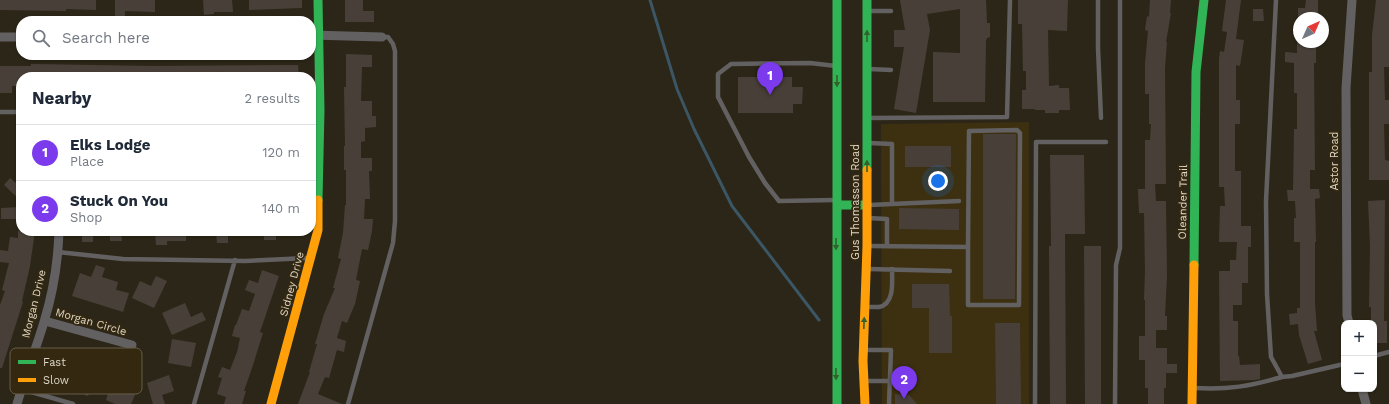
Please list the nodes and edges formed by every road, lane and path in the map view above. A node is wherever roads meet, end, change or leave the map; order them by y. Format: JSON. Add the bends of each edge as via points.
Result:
{"nodes":[{"id":1,"x":318,"y":0,"type":"edge"},
{"id":2,"x":837,"y":0,"type":"edge"},
{"id":3,"x":867,"y":0,"type":"edge"},
{"id":4,"x":1010,"y":0,"type":"edge"},
{"id":5,"x":1098,"y":0,"type":"edge"},
{"id":6,"x":1120,"y":0,"type":"edge"},
{"id":7,"x":1204,"y":0,"type":"edge"},
{"id":8,"x":1276,"y":0,"type":"edge"},
{"id":9,"x":1352,"y":0,"type":"edge"},
{"id":10,"x":867,"y":11,"type":"junction"},
{"id":11,"x":891,"y":12,"type":"dead end"},
{"id":12,"x":316,"y":18,"type":"edge"},
{"id":13,"x":316,"y":35,"type":"edge"},
{"id":14,"x":0,"y":37,"type":"edge"},
{"id":15,"x":16,"y":37,"type":"edge"},
{"id":16,"x":382,"y":37,"type":"joint"},
{"id":17,"x":315,"y":60,"type":"edge"},
{"id":18,"x":837,"y":66,"type":"junction"},
{"id":19,"x":867,"y":69,"type":"junction"},
{"id":20,"x":892,"y":70,"type":"dead end"},
{"id":21,"x":315,"y":72,"type":"edge"},
{"id":22,"x":316,"y":85,"type":"edge"},
{"id":23,"x":0,"y":112,"type":"edge"},
{"id":24,"x":16,"y":112,"type":"edge"},
{"id":25,"x":867,"y":118,"type":"junction"},
{"id":26,"x":1101,"y":118,"type":"dead end"},
{"id":27,"x":867,"y":142,"type":"junction"},
{"id":28,"x":1106,"y":142,"type":"dead end"},
{"id":29,"x":316,"y":146,"type":"edge"},
{"id":30,"x":316,"y":198,"type":"edge"},
{"id":31,"x":959,"y":201,"type":"dead end"},
{"id":32,"x":836,"y":202,"type":"junction"},
{"id":33,"x":892,"y":204,"type":"junction"},
{"id":34,"x":867,"y":205,"type":"junction"},
{"id":35,"x":867,"y":218,"type":"junction"},
{"id":36,"x":59,"y":236,"type":"edge"},
{"id":37,"x":867,"y":246,"type":"junction"},
{"id":38,"x":887,"y":246,"type":"junction"},
{"id":39,"x":968,"y":248,"type":"junction"},
{"id":40,"x":58,"y":252,"type":"junction"},
{"id":41,"x":311,"y":258,"type":"junction"},
{"id":42,"x":235,"y":260,"type":"junction"},
{"id":43,"x":866,"y":268,"type":"junction"},
{"id":44,"x":892,"y":269,"type":"junction"},
{"id":45,"x":950,"y":271,"type":"dead end"},
{"id":46,"x":865,"y":307,"type":"junction"},
{"id":47,"x":1349,"y":320,"type":"edge"},
{"id":48,"x":45,"y":321,"type":"junction"},
{"id":49,"x":132,"y":345,"type":"dead end"},
{"id":50,"x":35,"y":348,"type":"edge"},
{"id":51,"x":864,"y":350,"type":"junction"},
{"id":52,"x":1389,"y":352,"type":"edge"},
{"id":53,"x":1377,"y":355,"type":"edge"},
{"id":54,"x":1341,"y":365,"type":"edge"},
{"id":55,"x":1282,"y":377,"type":"junction"},
{"id":56,"x":864,"y":380,"type":"junction"},
{"id":57,"x":890,"y":381,"type":"junction"},
{"id":58,"x":1193,"y":388,"type":"junction"},
{"id":59,"x":1363,"y":392,"type":"edge"},
{"id":60,"x":20,"y":394,"type":"edge"},
{"id":61,"x":38,"y":394,"type":"edge"},
{"id":62,"x":17,"y":404,"type":"edge"},
{"id":63,"x":73,"y":404,"type":"edge"},
{"id":64,"x":194,"y":404,"type":"edge"},
{"id":65,"x":270,"y":404,"type":"edge"},
{"id":66,"x":348,"y":404,"type":"edge"},
{"id":67,"x":837,"y":404,"type":"edge"},
{"id":68,"x":865,"y":404,"type":"edge"},
{"id":69,"x":889,"y":404,"type":"edge"},
{"id":70,"x":1035,"y":404,"type":"edge"},
{"id":71,"x":1115,"y":404,"type":"edge"},
{"id":72,"x":1192,"y":404,"type":"edge"},
{"id":73,"x":1366,"y":404,"type":"edge"}],
"edges":[{"from":1,"to":12,"type":"main road","name":"Sidney Drive"},
{"from":2,"to":18,"type":"main road","name":"Gus Thomasson Road"},
{"from":3,"to":10,"type":"main road","name":"Gus Thomasson Road"},
{"from":4,"to":25,"type":"lane","via":[[1007,117]]},
{"from":5,"to":26,"type":"lane"},
{"from":6,"to":71,"type":"lane","via":[[1120,248],[1116,265]]},
{"from":7,"to":58,"type":"main road","name":"Oleander Trail","via":[[1196,72]]},
{"from":8,"to":55,"type":"lane","via":[[1266,201],[1267,294],[1272,357]]},
{"from":9,"to":47,"type":"street","name":"Astor Road","via":[[1346,88]]},
{"from":10,"to":11,"type":"lane"},
{"from":19,"to":10,"type":"main road","name":"Gus Thomasson Road","one_way":true},
{"from":13,"to":16,"type":"street"},
{"from":14,"to":15,"type":"street"},
{"from":16,"to":66,"type":"lane","via":[[388,37],[395,51],[393,243]]},
{"from":17,"to":21,"type":"main road","name":"Sidney Drive"},
{"from":18,"to":32,"type":"main road","name":"Gus Thomasson Road","one_way":true},
{"from":18,"to":32,"type":"lane","via":[[810,63],[731,64],[718,74],[718,98],[749,157],[779,201]]},
{"from":19,"to":20,"type":"lane"},
{"from":19,"to":25,"type":"main road","name":"Gus Thomasson Road"},
{"from":22,"to":29,"type":"main road","name":"Sidney Drive"},
{"from":23,"to":24,"type":"lane"},
{"from":25,"to":27,"type":"main road","name":"Gus Thomasson Road"},
{"from":27,"to":33,"type":"lane","via":[[892,144]]},
{"from":34,"to":27,"type":"main road","name":"Gus Thomasson Road","one_way":true},
{"from":28,"to":70,"type":"lane","via":[[1036,142]]},
{"from":30,"to":41,"type":"main road","name":"Sidney Drive","via":[[318,230]]},
{"from":31,"to":33,"type":"lane"},
{"from":32,"to":34,"type":"main road"},
{"from":32,"to":67,"type":"main road","name":"Gus Thomasson Road","one_way":true},
{"from":33,"to":34,"type":"lane"},
{"from":34,"to":35,"type":"main road","name":"Gus Thomasson Road"},
{"from":35,"to":37,"type":"main road","name":"Gus Thomasson Road"},
{"from":35,"to":38,"type":"lane","via":[[887,219]]},
{"from":36,"to":40,"type":"street","name":"Morgan Drive"},
{"from":37,"to":38,"type":"lane"},
{"from":37,"to":43,"type":"main road","name":"Gus Thomasson Road"},
{"from":38,"to":39,"type":"lane"},
{"from":39,"to":39,"type":"lane","via":[[969,131],[1017,130],[1020,133],[1019,305],[968,305]]},
{"from":40,"to":42,"type":"lane","via":[[123,259]]},
{"from":40,"to":48,"type":"street","name":"Morgan Drive"},
{"from":41,"to":42,"type":"lane"},
{"from":41,"to":65,"type":"main road","name":"Sidney Drive"},
{"from":42,"to":64,"type":"lane"},
{"from":43,"to":44,"type":"lane"},
{"from":43,"to":46,"type":"main road","name":"Gus Thomasson Road"},
{"from":44,"to":45,"type":"lane"},
{"from":44,"to":46,"type":"lane","via":[[892,292],[886,304]]},
{"from":51,"to":46,"type":"main road","name":"Gus Thomasson Road","one_way":true},
{"from":48,"to":49,"type":"street","name":"Morgan Circle"},
{"from":48,"to":50,"type":"street","name":"Morgan Drive"},
{"from":51,"to":56,"type":"main road","name":"Gus Thomasson Road"},
{"from":51,"to":57,"type":"lane","via":[[891,350]]},
{"from":52,"to":53,"type":"lane"},
{"from":54,"to":55,"type":"lane"},
{"from":55,"to":58,"type":"lane","via":[[1242,387]]},
{"from":56,"to":57,"type":"lane"},
{"from":56,"to":68,"type":"main road","name":"Gus Thomasson Road"},
{"from":57,"to":69,"type":"lane"},
{"from":58,"to":72,"type":"main road","name":"Oleander Trail"},
{"from":59,"to":73,"type":"street"},
{"from":60,"to":62,"type":"street","name":"Morgan Drive"},
{"from":61,"to":63,"type":"lane"}]}
